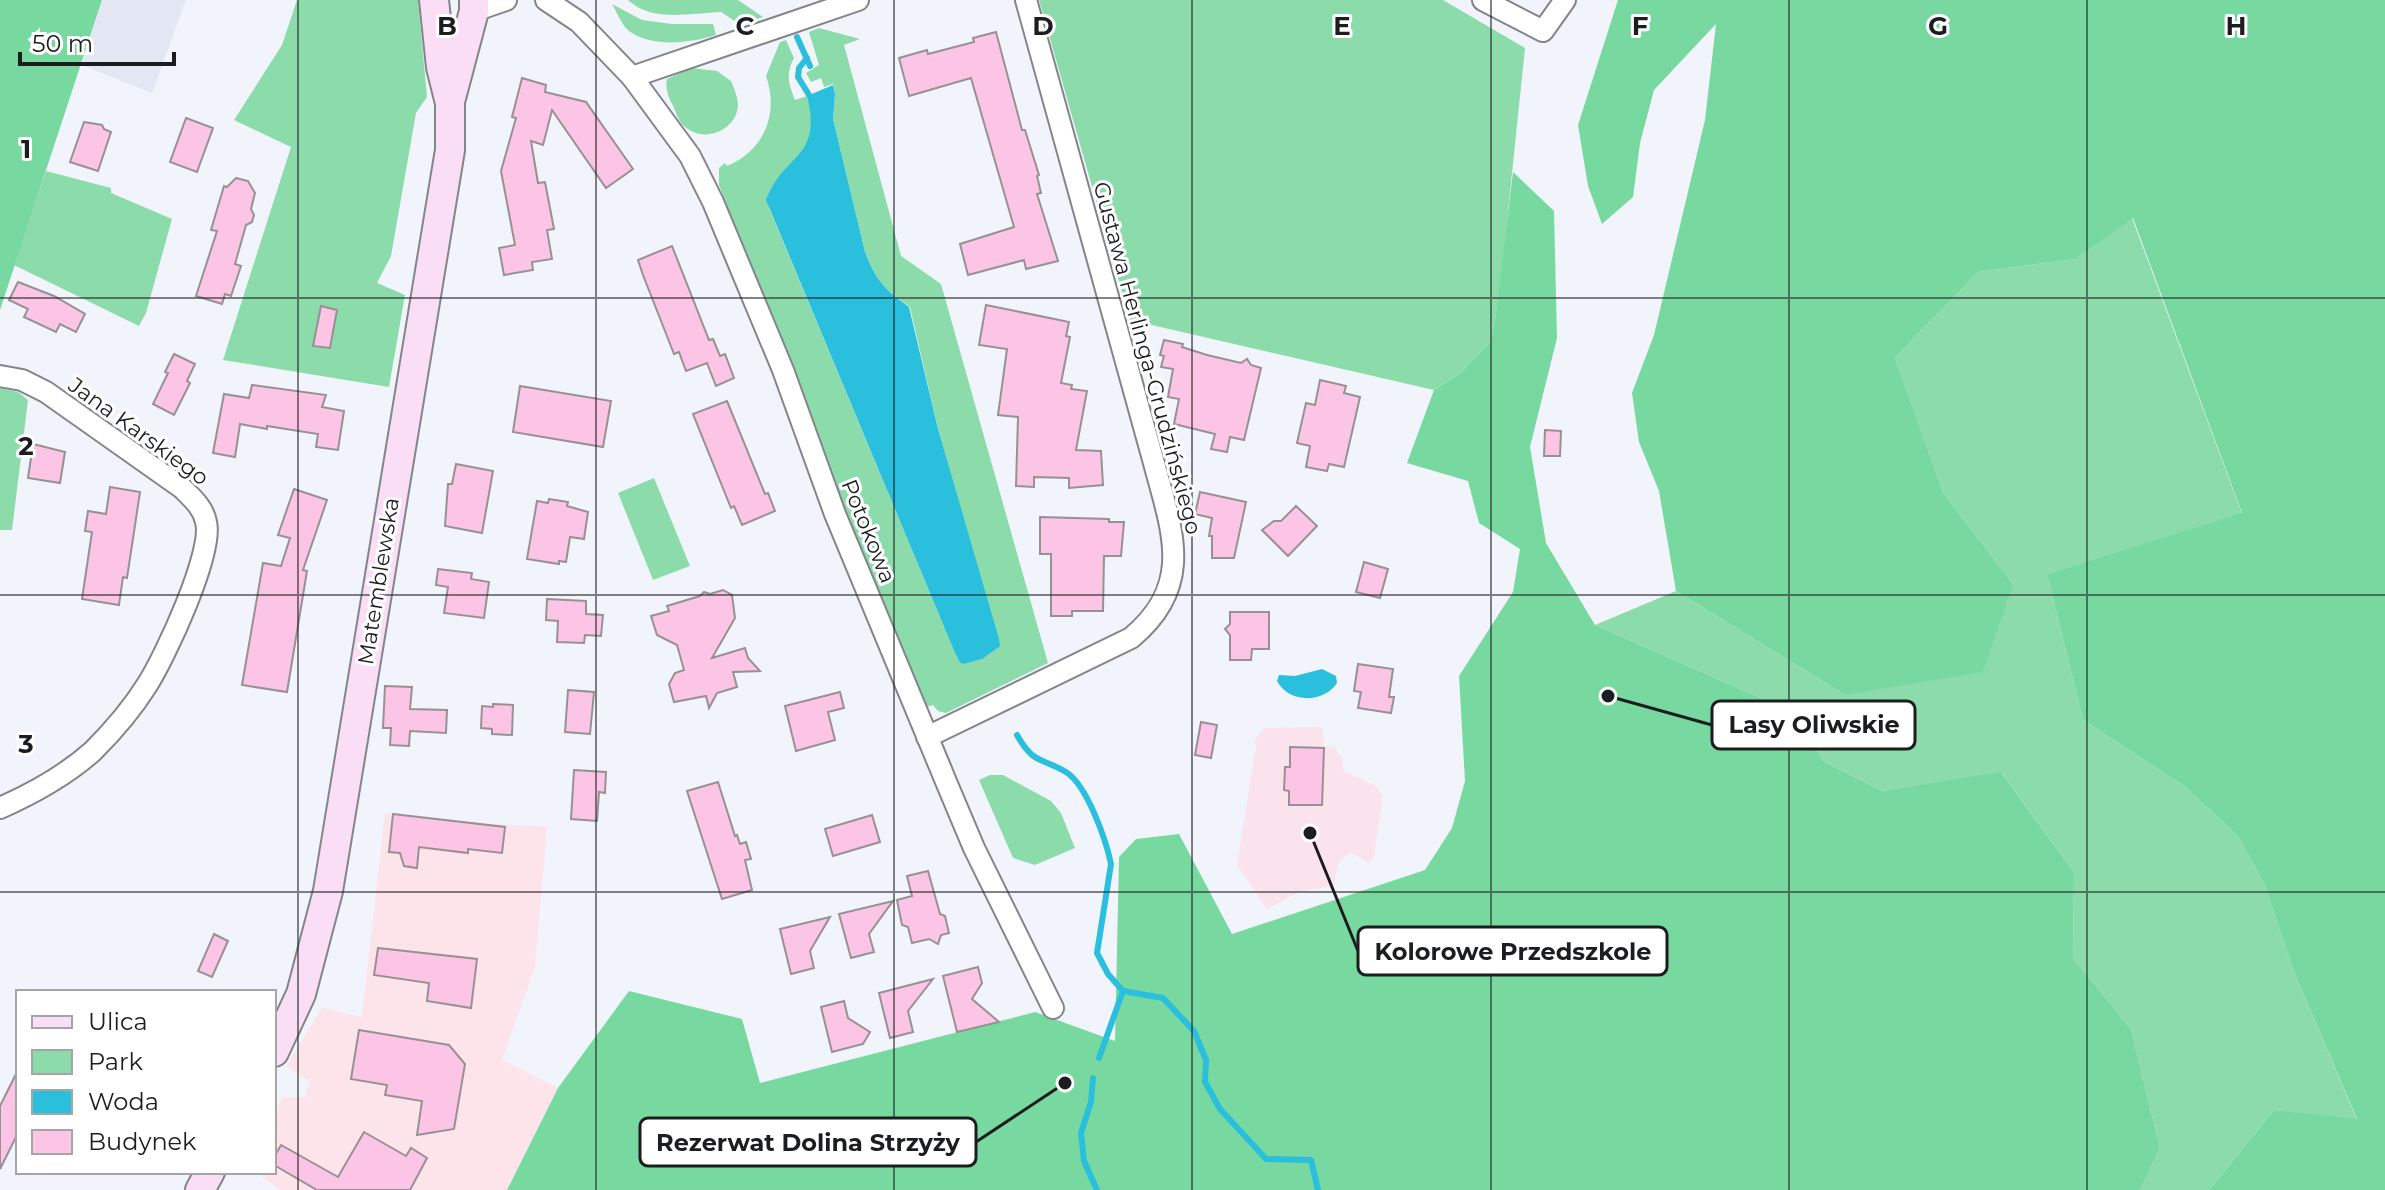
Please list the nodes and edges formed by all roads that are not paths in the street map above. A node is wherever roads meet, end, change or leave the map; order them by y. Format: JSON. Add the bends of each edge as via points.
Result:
{"nodes":[{"id":1,"x":434,"y":0,"type":"edge"},
{"id":2,"x":506,"y":0,"type":"edge"},
{"id":3,"x":546,"y":0,"type":"edge"},
{"id":4,"x":858,"y":0,"type":"edge"},
{"id":5,"x":1026,"y":0,"type":"edge"},
{"id":6,"x":1483,"y":0,"type":"edge"},
{"id":7,"x":1565,"y":0,"type":"edge"},
{"id":8,"x":474,"y":6,"type":"edge"},
{"id":9,"x":632,"y":77,"type":"junction"},
{"id":10,"x":450,"y":103,"type":"junction"},
{"id":11,"x":0,"y":376,"type":"edge"},
{"id":12,"x":927,"y":737,"type":"junction"},
{"id":13,"x":0,"y":808,"type":"edge"},
{"id":14,"x":1053,"y":1008,"type":"dead end"},
{"id":15,"x":276,"y":1048,"type":"edge"}],
"edges":[{"from":1,"to":10,"type":"street","name":"Matemblewska"},
{"from":2,"to":8,"type":"street"},
{"from":3,"to":9,"type":"street","name":"Potokowa","via":[[579,22]]},
{"from":4,"to":9,"type":"street"},
{"from":5,"to":12,"type":"street","name":"Gustawa Herlinga-Grudzińskiego","via":[[1158,477],[1175,561],[1162,602],[1131,638]]},
{"from":6,"to":7,"type":"street","via":[[1543,31]]},
{"from":8,"to":10,"type":"street","name":"Matemblewska"},
{"from":9,"to":12,"type":"street","name":"Potokowa","via":[[690,156],[713,202]]},
{"from":10,"to":15,"type":"street","name":"Matemblewska","via":[[448,162],[328,891],[301,994]]},
{"from":11,"to":13,"type":"street","name":"Jana Karskiego","via":[[46,392],[182,488],[200,506],[208,541],[185,606],[132,707],[69,770]]},
{"from":12,"to":14,"type":"street","name":"Potokowa","via":[[974,848]]}]}
